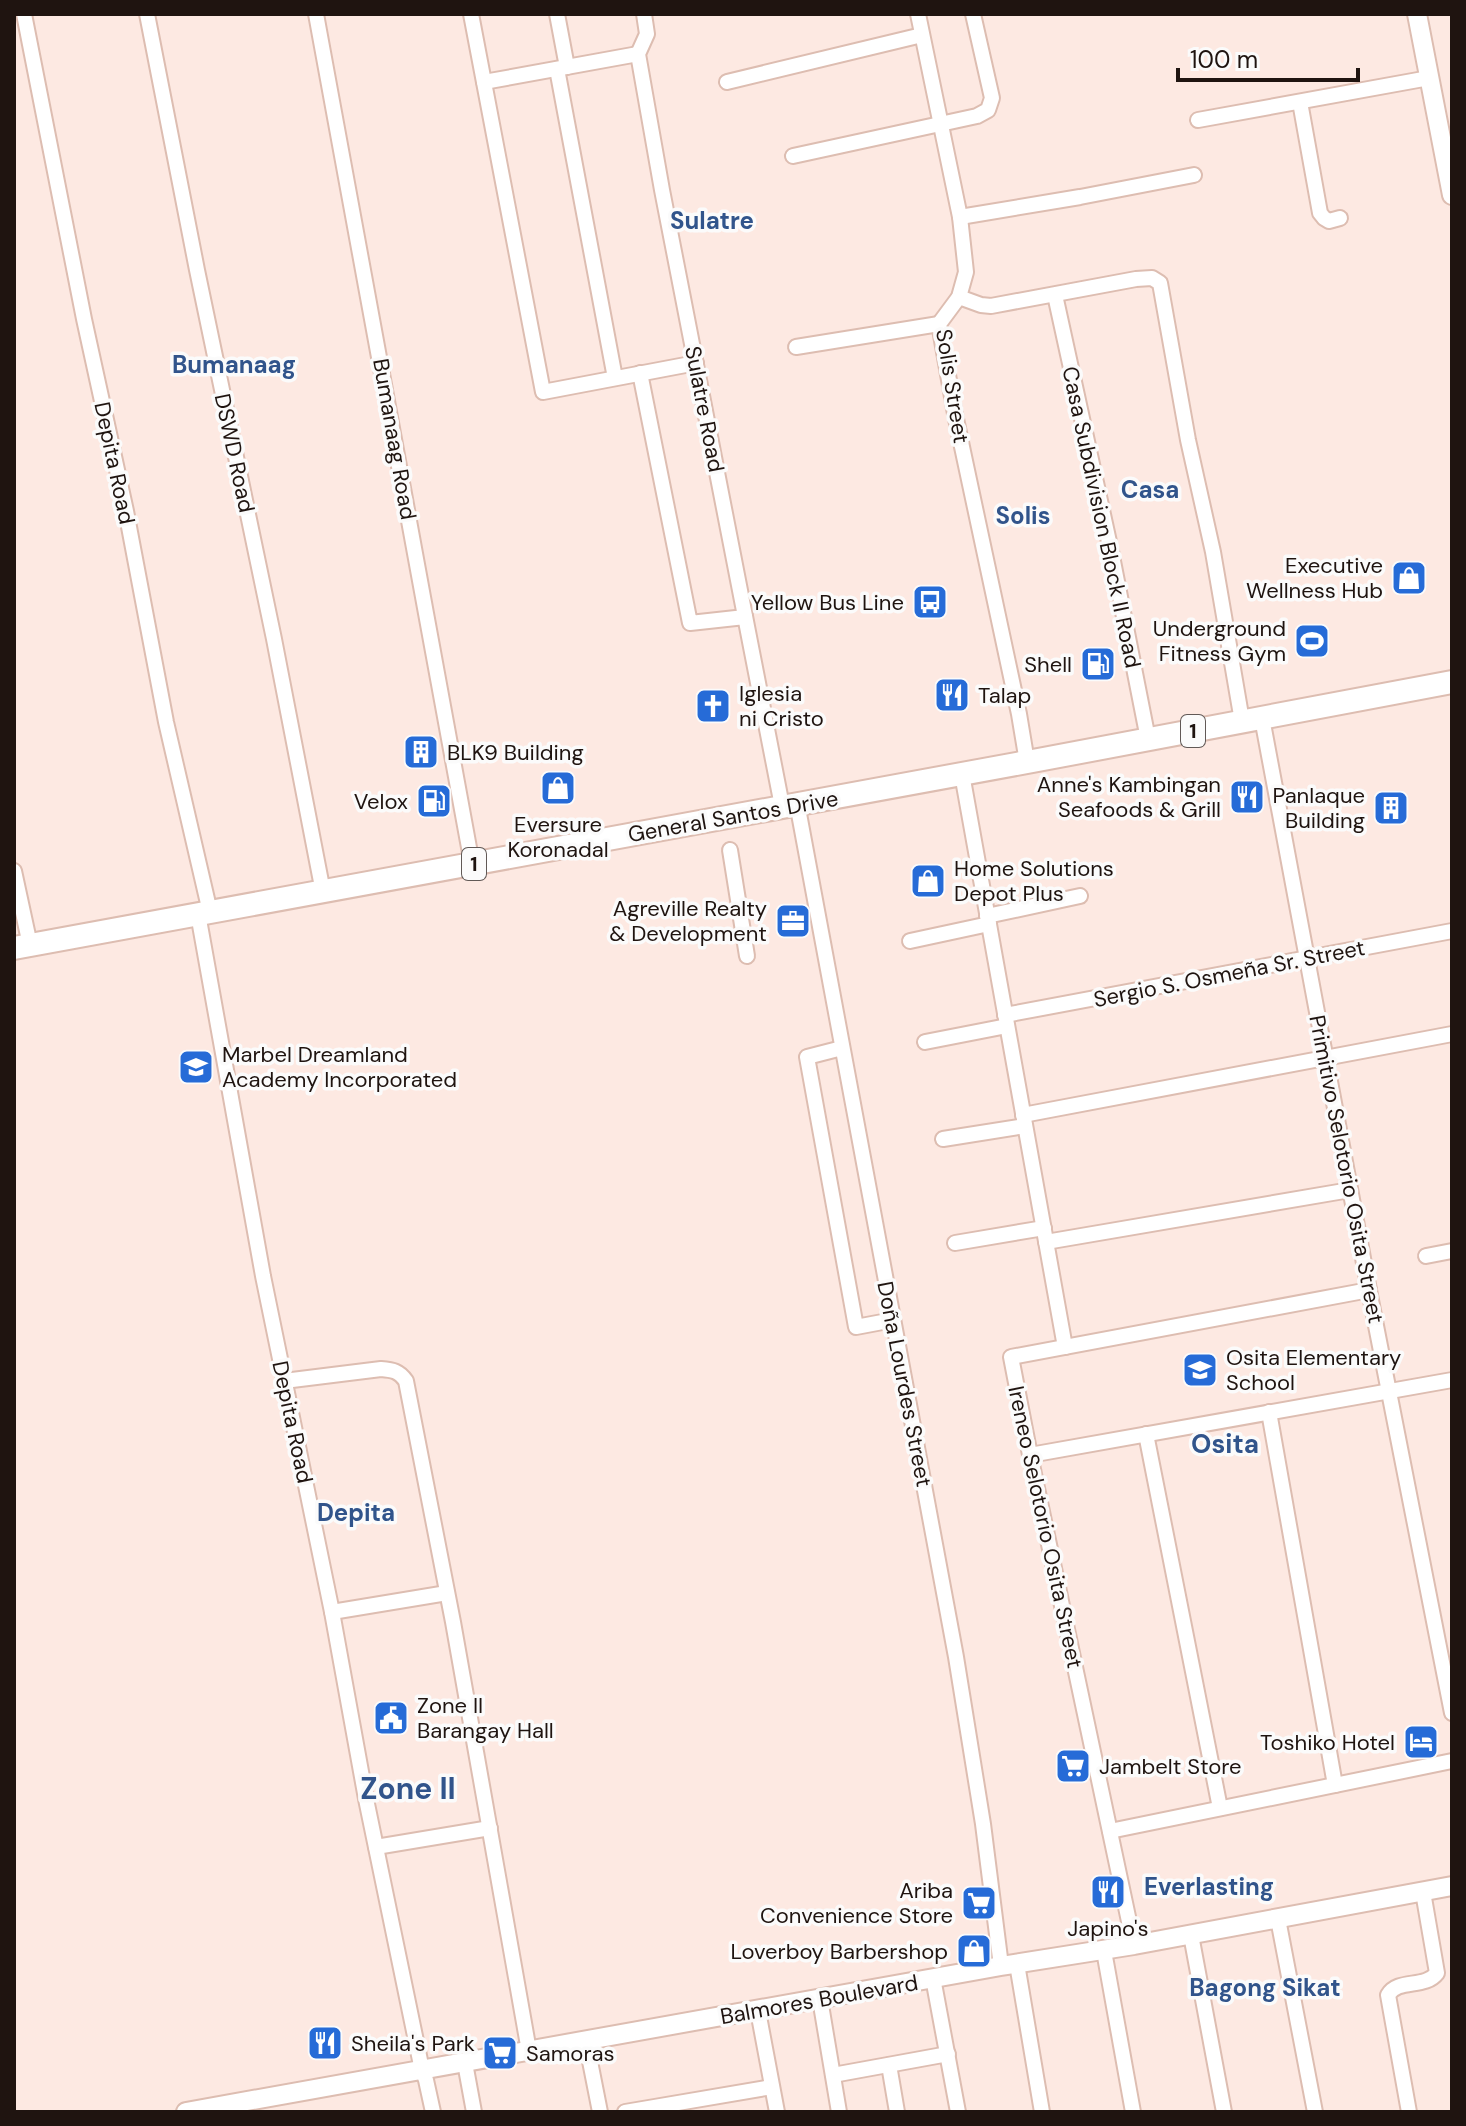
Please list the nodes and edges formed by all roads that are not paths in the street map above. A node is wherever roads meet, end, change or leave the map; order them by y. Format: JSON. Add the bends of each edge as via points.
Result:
{"nodes":[{"id":1,"x":24,"y":14,"type":"edge"},
{"id":2,"x":147,"y":14,"type":"edge"},
{"id":3,"x":316,"y":14,"type":"edge"},
{"id":4,"x":471,"y":14,"type":"edge"},
{"id":5,"x":557,"y":14,"type":"edge"},
{"id":6,"x":644,"y":14,"type":"edge"},
{"id":7,"x":918,"y":14,"type":"edge"},
{"id":8,"x":973,"y":14,"type":"edge"},
{"id":9,"x":1417,"y":14,"type":"edge"},
{"id":10,"x":922,"y":35,"type":"junction"},
{"id":11,"x":638,"y":54,"type":"junction"},
{"id":12,"x":562,"y":68,"type":"junction"},
{"id":13,"x":1429,"y":78,"type":"junction"},
{"id":14,"x":484,"y":82,"type":"junction"},
{"id":15,"x":727,"y":82,"type":"dead end"},
{"id":16,"x":1300,"y":102,"type":"junction"},
{"id":17,"x":1198,"y":120,"type":"dead end"},
{"id":18,"x":940,"y":123,"type":"junction"},
{"id":19,"x":793,"y":156,"type":"dead end"},
{"id":20,"x":1194,"y":175,"type":"dead end"},
{"id":21,"x":1452,"y":195,"type":"edge"},
{"id":22,"x":960,"y":217,"type":"junction"},
{"id":23,"x":1340,"y":218,"type":"dead end"},
{"id":24,"x":1055,"y":295,"type":"junction"},
{"id":25,"x":959,"y":297,"type":"junction"},
{"id":26,"x":939,"y":324,"type":"junction"},
{"id":27,"x":796,"y":347,"type":"dead end"},
{"id":28,"x":696,"y":363,"type":"junction"},
{"id":29,"x":640,"y":373,"type":"junction"},
{"id":30,"x":615,"y":378,"type":"junction"},
{"id":31,"x":745,"y":617,"type":"junction"},
{"id":32,"x":1452,"y":682,"type":"edge"},
{"id":33,"x":1252,"y":719,"type":"junction"},
{"id":34,"x":1148,"y":739,"type":"junction"},
{"id":35,"x":1027,"y":762,"type":"junction"},
{"id":36,"x":962,"y":774,"type":"junction"},
{"id":37,"x":790,"y":805,"type":"junction"},
{"id":38,"x":730,"y":850,"type":"dead end"},
{"id":39,"x":472,"y":864,"type":"junction"},
{"id":40,"x":14,"y":871,"type":"edge"},
{"id":41,"x":323,"y":892,"type":"junction"},
{"id":42,"x":1080,"y":896,"type":"dead end"},
{"id":43,"x":204,"y":913,"type":"junction"},
{"id":44,"x":988,"y":920,"type":"junction"},
{"id":45,"x":1452,"y":931,"type":"edge"},
{"id":46,"x":910,"y":941,"type":"dead end"},
{"id":47,"x":22,"y":947,"type":"edge"},
{"id":48,"x":747,"y":956,"type":"dead end"},
{"id":49,"x":1307,"y":959,"type":"junction"},
{"id":50,"x":1006,"y":1020,"type":"junction"},
{"id":51,"x":1452,"y":1034,"type":"edge"},
{"id":52,"x":925,"y":1042,"type":"dead end"},
{"id":53,"x":842,"y":1048,"type":"junction"},
{"id":54,"x":1325,"y":1058,"type":"junction"},
{"id":55,"x":1024,"y":1121,"type":"junction"},
{"id":56,"x":943,"y":1139,"type":"dead end"},
{"id":57,"x":1350,"y":1190,"type":"junction"},
{"id":58,"x":1045,"y":1235,"type":"junction"},
{"id":59,"x":955,"y":1243,"type":"dead end"},
{"id":60,"x":1452,"y":1251,"type":"edge"},
{"id":61,"x":1426,"y":1256,"type":"dead end"},
{"id":62,"x":1369,"y":1290,"type":"junction"},
{"id":63,"x":893,"y":1320,"type":"junction"},
{"id":64,"x":1065,"y":1347,"type":"junction"},
{"id":65,"x":1452,"y":1380,"type":"edge"},
{"id":66,"x":284,"y":1381,"type":"junction"},
{"id":67,"x":1389,"y":1390,"type":"junction"},
{"id":68,"x":1269,"y":1412,"type":"junction"},
{"id":69,"x":1146,"y":1434,"type":"junction"},
{"id":70,"x":1030,"y":1455,"type":"junction"},
{"id":71,"x":447,"y":1593,"type":"junction"},
{"id":72,"x":332,"y":1612,"type":"junction"},
{"id":73,"x":1452,"y":1713,"type":"edge"},
{"id":74,"x":1452,"y":1761,"type":"edge"},
{"id":75,"x":1335,"y":1785,"type":"junction"},
{"id":76,"x":1220,"y":1808,"type":"junction"},
{"id":77,"x":490,"y":1828,"type":"junction"},
{"id":78,"x":1110,"y":1831,"type":"junction"},
{"id":79,"x":376,"y":1847,"type":"junction"},
{"id":80,"x":1452,"y":1886,"type":"edge"},
{"id":81,"x":1423,"y":1892,"type":"junction"},
{"id":82,"x":1278,"y":1919,"type":"junction"},
{"id":83,"x":1191,"y":1935,"type":"junction"},
{"id":84,"x":1134,"y":1945,"type":"junction"},
{"id":85,"x":1104,"y":1951,"type":"junction"},
{"id":86,"x":1009,"y":1965,"type":"junction"},
{"id":87,"x":933,"y":1978,"type":"junction"},
{"id":88,"x":820,"y":1999,"type":"junction"},
{"id":89,"x":758,"y":2011,"type":"junction"},
{"id":90,"x":586,"y":2041,"type":"junction"},
{"id":91,"x":529,"y":2051,"type":"junction"},
{"id":92,"x":948,"y":2054,"type":"junction"},
{"id":93,"x":465,"y":2063,"type":"junction"},
{"id":94,"x":889,"y":2065,"type":"junction"},
{"id":95,"x":422,"y":2070,"type":"junction"},
{"id":96,"x":833,"y":2075,"type":"junction"},
{"id":97,"x":772,"y":2087,"type":"junction"},
{"id":98,"x":720,"y":2096,"type":"junction"},
{"id":99,"x":265,"y":2105,"type":"edge"},
{"id":100,"x":662,"y":2109,"type":"edge"},
{"id":101,"x":186,"y":2112,"type":"edge"},
{"id":102,"x":433,"y":2112,"type":"edge"},
{"id":103,"x":474,"y":2112,"type":"edge"},
{"id":104,"x":600,"y":2112,"type":"edge"},
{"id":105,"x":625,"y":2112,"type":"edge"},
{"id":106,"x":723,"y":2112,"type":"edge"},
{"id":107,"x":777,"y":2112,"type":"edge"},
{"id":108,"x":839,"y":2112,"type":"edge"},
{"id":109,"x":897,"y":2112,"type":"edge"},
{"id":110,"x":958,"y":2112,"type":"edge"},
{"id":111,"x":1042,"y":2112,"type":"edge"},
{"id":112,"x":1133,"y":2112,"type":"edge"},
{"id":113,"x":1224,"y":2112,"type":"edge"},
{"id":114,"x":1315,"y":2112,"type":"edge"},
{"id":115,"x":1409,"y":2112,"type":"edge"}],
"edges":[{"from":1,"to":43,"type":"street","name":"Depita Road"},
{"from":2,"to":41,"type":"street","name":"DSWD Road"},
{"from":3,"to":39,"type":"street","name":"Bumanaag Road"},
{"from":4,"to":14,"type":"street"},
{"from":5,"to":12,"type":"street"},
{"from":6,"to":11,"type":"street","name":"Sulatre Road","via":[[647,34]]},
{"from":7,"to":10,"type":"street","name":"Solis Street"},
{"from":8,"to":18,"type":"street","via":[[992,104],[982,114]]},
{"from":9,"to":13,"type":"main road"},
{"from":10,"to":15,"type":"street"},
{"from":10,"to":18,"type":"street","name":"Solis Street"},
{"from":11,"to":12,"type":"street"},
{"from":11,"to":28,"type":"street","name":"Sulatre Road"},
{"from":12,"to":14,"type":"street"},
{"from":12,"to":30,"type":"street"},
{"from":13,"to":16,"type":"street"},
{"from":13,"to":21,"type":"main road"},
{"from":14,"to":30,"type":"street","via":[[543,392]]},
{"from":16,"to":17,"type":"street"},
{"from":16,"to":23,"type":"street","via":[[1320,213],[1329,221]]},
{"from":18,"to":19,"type":"street"},
{"from":18,"to":22,"type":"street","name":"Solis Street"},
{"from":20,"to":22,"type":"street"},
{"from":22,"to":25,"type":"street","name":"Solis Street","via":[[966,272]]},
{"from":24,"to":25,"type":"street","via":[[988,306]]},
{"from":24,"to":33,"type":"street","name":"Primitivo Selotorio Osita Street","via":[[1158,281],[1236,684]]},
{"from":24,"to":34,"type":"street","name":"Casa Subdivision Block II Road"},
{"from":25,"to":26,"type":"street","name":"Solis Street"},
{"from":26,"to":27,"type":"street"},
{"from":26,"to":35,"type":"street","name":"Solis Street"},
{"from":28,"to":29,"type":"street"},
{"from":28,"to":31,"type":"street","name":"Sulatre Road"},
{"from":29,"to":30,"type":"street"},
{"from":29,"to":31,"type":"street","via":[[690,623]]},
{"from":31,"to":37,"type":"street","name":"Sulatre Road"},
{"from":32,"to":33,"type":"highway","name":"General Santos Drive","number":"1"},
{"from":33,"to":34,"type":"highway","name":"General Santos Drive","number":"1"},
{"from":33,"to":49,"type":"street","name":"Primitivo Selotorio Osita Street"},
{"from":34,"to":35,"type":"highway","name":"General Santos Drive","number":"1"},
{"from":35,"to":36,"type":"highway","name":"General Santos Drive","number":"1"},
{"from":36,"to":37,"type":"highway","name":"General Santos Drive","number":"1"},
{"from":36,"to":44,"type":"street"},
{"from":37,"to":39,"type":"highway","name":"General Santos Drive","number":"1"},
{"from":37,"to":53,"type":"street","name":"Doña Lourdes Street"},
{"from":38,"to":48,"type":"street"},
{"from":39,"to":41,"type":"highway","name":"General Santos Drive","number":"1"},
{"from":40,"to":47,"type":"street"},
{"from":41,"to":43,"type":"highway","name":"General Santos Drive","number":"1"},
{"from":42,"to":44,"type":"street"},
{"from":43,"to":47,"type":"highway","name":"General Santos Drive","number":"1"},
{"from":43,"to":66,"type":"street","name":"Depita Road"},
{"from":44,"to":46,"type":"street"},
{"from":44,"to":50,"type":"street"},
{"from":45,"to":49,"type":"street","name":"Sergio S. Osmeña Sr. Street"},
{"from":49,"to":50,"type":"street","name":"Sergio S. Osmeña Sr. Street"},
{"from":49,"to":54,"type":"street","name":"Primitivo Selotorio Osita Street"},
{"from":50,"to":52,"type":"street","name":"Sergio S. Osmeña Sr. Street"},
{"from":50,"to":55,"type":"street"},
{"from":51,"to":54,"type":"street"},
{"from":53,"to":63,"type":"street","name":"Doña Lourdes Street"},
{"from":53,"to":63,"type":"street","via":[[807,1057],[856,1327]]},
{"from":54,"to":55,"type":"street"},
{"from":54,"to":57,"type":"street","name":"Primitivo Selotorio Osita Street"},
{"from":55,"to":56,"type":"street"},
{"from":55,"to":58,"type":"street"},
{"from":57,"to":58,"type":"street"},
{"from":57,"to":62,"type":"street","name":"Primitivo Selotorio Osita Street"},
{"from":58,"to":59,"type":"street"},
{"from":58,"to":64,"type":"street"},
{"from":60,"to":61,"type":"street"},
{"from":62,"to":64,"type":"street"},
{"from":62,"to":67,"type":"street","name":"Primitivo Selotorio Osita Street"},
{"from":63,"to":86,"type":"street","name":"Doña Lourdes Street"},
{"from":64,"to":70,"type":"street","name":"Ireneo Selotorio Osita Street","via":[[1011,1357]]},
{"from":65,"to":67,"type":"street"},
{"from":66,"to":71,"type":"street","via":[[381,1369],[402,1375]]},
{"from":66,"to":72,"type":"street","name":"Depita Road"},
{"from":67,"to":68,"type":"street"},
{"from":67,"to":73,"type":"street","name":"Primitivo Selotorio Osita Street"},
{"from":68,"to":69,"type":"street"},
{"from":68,"to":75,"type":"street"},
{"from":69,"to":70,"type":"street"},
{"from":69,"to":76,"type":"street"},
{"from":70,"to":78,"type":"street","name":"Ireneo Selotorio Osita Street"},
{"from":71,"to":72,"type":"street"},
{"from":71,"to":77,"type":"street"},
{"from":72,"to":79,"type":"street","name":"Depita Road"},
{"from":74,"to":75,"type":"street"},
{"from":75,"to":76,"type":"street"},
{"from":76,"to":78,"type":"street"},
{"from":77,"to":79,"type":"street"},
{"from":77,"to":91,"type":"street"},
{"from":78,"to":84,"type":"street","name":"Ireneo Selotorio Osita Street"},
{"from":79,"to":95,"type":"street","name":"Depita Road"},
{"from":80,"to":81,"type":"main road","name":"Balmores Boulevard"},
{"from":81,"to":82,"type":"main road","name":"Balmores Boulevard"},
{"from":81,"to":115,"type":"street","via":[[1437,1973],[1388,1995]]},
{"from":82,"to":83,"type":"main road","name":"Balmores Boulevard"},
{"from":82,"to":114,"type":"street"},
{"from":83,"to":84,"type":"main road","name":"Balmores Boulevard"},
{"from":83,"to":113,"type":"street"},
{"from":84,"to":85,"type":"main road","name":"Balmores Boulevard"},
{"from":85,"to":86,"type":"main road","name":"Balmores Boulevard"},
{"from":85,"to":112,"type":"street"},
{"from":86,"to":87,"type":"main road","name":"Balmores Boulevard"},
{"from":86,"to":111,"type":"street","name":"Doña Lourdes Street"},
{"from":87,"to":88,"type":"main road","name":"Balmores Boulevard"},
{"from":87,"to":92,"type":"street"},
{"from":88,"to":89,"type":"main road","name":"Balmores Boulevard"},
{"from":88,"to":96,"type":"street"},
{"from":89,"to":90,"type":"main road","name":"Balmores Boulevard"},
{"from":89,"to":97,"type":"street"},
{"from":90,"to":91,"type":"main road","name":"Balmores Boulevard"},
{"from":90,"to":104,"type":"street"},
{"from":91,"to":93,"type":"main road","name":"Balmores Boulevard"},
{"from":92,"to":94,"type":"street"},
{"from":92,"to":110,"type":"street"},
{"from":93,"to":95,"type":"main road","name":"Balmores Boulevard"},
{"from":93,"to":103,"type":"street"},
{"from":94,"to":96,"type":"street"},
{"from":94,"to":109,"type":"street"},
{"from":95,"to":99,"type":"main road","name":"Balmores Boulevard"},
{"from":95,"to":102,"type":"street","name":"Depita Road"},
{"from":96,"to":108,"type":"street"},
{"from":97,"to":98,"type":"street"},
{"from":97,"to":107,"type":"street"},
{"from":98,"to":100,"type":"street"},
{"from":98,"to":106,"type":"street"},
{"from":99,"to":101,"type":"main road","name":"Balmores Boulevard"},
{"from":100,"to":105,"type":"street"}]}
